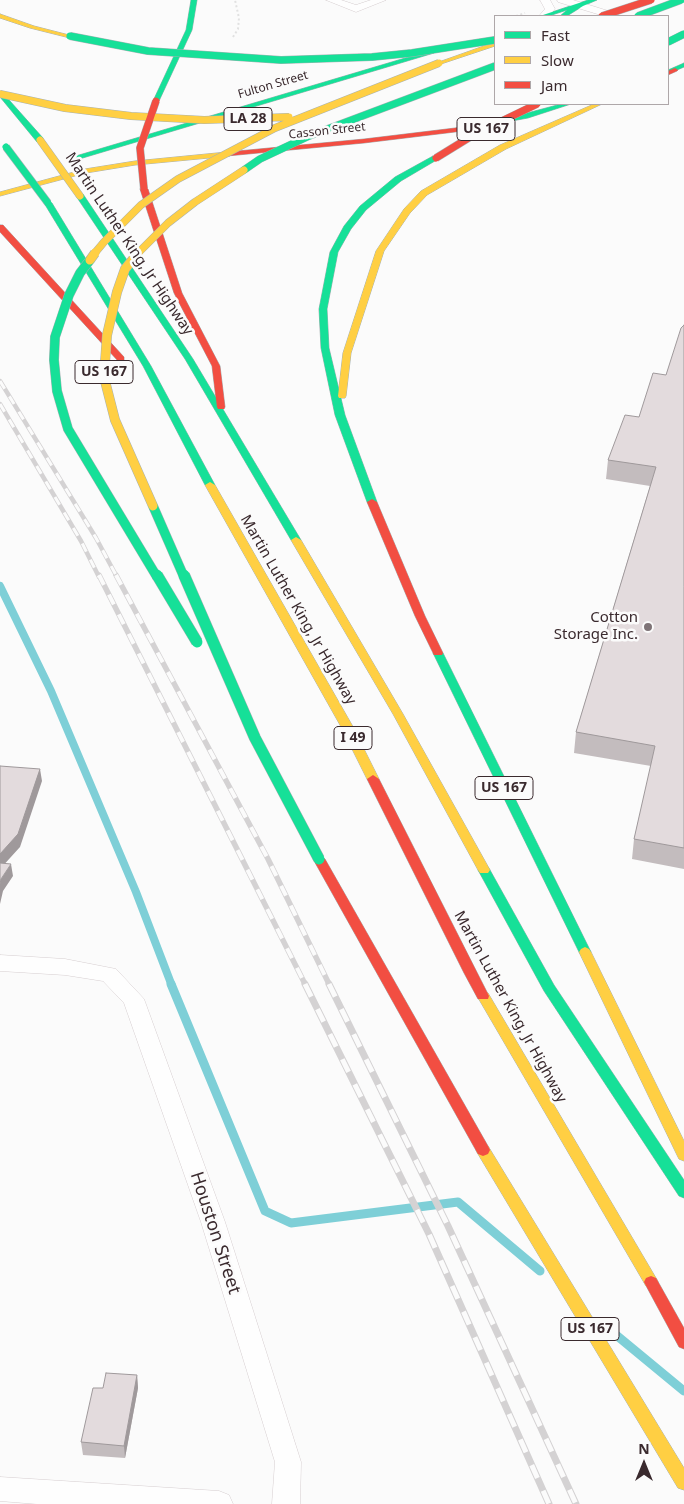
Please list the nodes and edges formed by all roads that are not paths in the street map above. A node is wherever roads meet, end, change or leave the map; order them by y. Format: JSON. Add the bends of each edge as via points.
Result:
{"nodes":[{"id":1,"x":194,"y":0,"type":"edge"},
{"id":2,"x":331,"y":0,"type":"edge"},
{"id":3,"x":381,"y":0,"type":"edge"},
{"id":4,"x":545,"y":0,"type":"edge"},
{"id":5,"x":562,"y":0,"type":"edge"},
{"id":6,"x":594,"y":0,"type":"edge"},
{"id":7,"x":651,"y":0,"type":"edge"},
{"id":8,"x":681,"y":0,"type":"edge"},
{"id":9,"x":580,"y":6,"type":"junction"},
{"id":10,"x":545,"y":15,"type":"edge"},
{"id":11,"x":548,"y":15,"type":"edge"},
{"id":12,"x":564,"y":15,"type":"edge"},
{"id":13,"x":605,"y":15,"type":"edge"},
{"id":14,"x":611,"y":15,"type":"edge"},
{"id":15,"x":641,"y":15,"type":"edge"},
{"id":16,"x":0,"y":16,"type":"edge"},
{"id":17,"x":494,"y":32,"type":"edge"},
{"id":18,"x":669,"y":33,"type":"edge"},
{"id":19,"x":684,"y":34,"type":"edge"},
{"id":20,"x":684,"y":38,"type":"edge"},
{"id":21,"x":494,"y":42,"type":"edge"},
{"id":22,"x":494,"y":42,"type":"edge"},
{"id":23,"x":669,"y":42,"type":"edge"},
{"id":24,"x":494,"y":66,"type":"edge"},
{"id":25,"x":0,"y":94,"type":"edge"},
{"id":26,"x":436,"y":100,"type":"dead end"},
{"id":27,"x":536,"y":105,"type":"edge"},
{"id":28,"x":565,"y":105,"type":"edge"},
{"id":29,"x":597,"y":105,"type":"edge"},
{"id":30,"x":3,"y":143,"type":"edge"},
{"id":31,"x":10,"y":177,"type":"dead end"},
{"id":32,"x":0,"y":194,"type":"edge"},
{"id":33,"x":0,"y":227,"type":"edge"},
{"id":34,"x":130,"y":371,"type":"dead end"},
{"id":35,"x":148,"y":394,"type":"dead end"},
{"id":36,"x":340,"y":415,"type":"junction"},
{"id":37,"x":222,"y":419,"type":"junction"},
{"id":38,"x":194,"y":454,"type":"junction"},
{"id":39,"x":255,"y":738,"type":"junction"},
{"id":40,"x":0,"y":963,"type":"edge"},
{"id":41,"x":684,"y":1155,"type":"edge"},
{"id":42,"x":684,"y":1192,"type":"edge"},
{"id":43,"x":684,"y":1342,"type":"edge"},
{"id":44,"x":684,"y":1483,"type":"edge"},
{"id":45,"x":0,"y":1489,"type":"edge"},
{"id":46,"x":220,"y":1504,"type":"edge"},
{"id":47,"x":286,"y":1504,"type":"edge"}],
"edges":[{"from":1,"to":37,"type":"main road","bridge":true,"via":[[189,30],[156,101],[140,148],[144,189],[178,293],[216,366]]},
{"from":2,"to":3,"type":"street","via":[[356,9]]},
{"from":4,"to":10,"type":"street","via":[[550,10]]},
{"from":5,"to":9,"type":"street"},
{"from":6,"to":9,"type":"main road"},
{"from":7,"to":13,"type":"main road","bridge":true},
{"from":8,"to":15,"type":"main road","bridge":true},
{"from":9,"to":11,"type":"main road"},
{"from":9,"to":12,"type":"main road"},
{"from":9,"to":14,"type":"street"},
{"from":16,"to":21,"type":"main road","bridge":true,"via":[[32,27],[115,46],[228,58],[372,57]]},
{"from":17,"to":31,"type":"main road","name":"Fulton Street"},
{"from":18,"to":20,"type":"street"},
{"from":19,"to":23,"type":"main road","bridge":true},
{"from":22,"to":39,"type":"main road","bridge":true,"via":[[275,128],[178,179],[141,205],[104,242],[80,273],[69,295],[55,337],[54,360],[57,391],[68,429]]},
{"from":24,"to":39,"type":"main road","number":"US 167","bridge":true,"via":[[309,136],[260,159],[168,223],[125,269],[106,335],[104,377],[115,420]]},
{"from":25,"to":26,"type":"main road","number":"LA 28","bridge":true,"via":[[97,112],[204,120],[334,114]]},
{"from":25,"to":37,"type":"main road","name":"Martin Luther King, Jr Highway","bridge":true,"via":[[40,140],[80,196],[189,359]]},
{"from":27,"to":36,"type":"main road","number":"US 167","bridge":true,"via":[[475,134],[398,179],[363,208],[347,228],[334,252],[323,309],[325,348]]},
{"from":28,"to":32,"type":"main road","name":"Casson Street","via":[[528,116],[455,130],[85,170]]},
{"from":29,"to":36,"type":"main road","via":[[503,147],[424,194],[407,211],[380,252],[348,353]]},
{"from":30,"to":38,"type":"main road","name":"Martin Luther King, Jr Highway","number":"I 49","bridge":true,"via":[[48,203],[147,366]]},
{"from":33,"to":34,"type":"main road","via":[[113,348]]},
{"from":35,"to":38,"type":"main road"},
{"from":36,"to":41,"type":"main road","number":"US 167","via":[[420,616]]},
{"from":37,"to":42,"type":"main road","name":"Martin Luther King, Jr Highway","via":[[398,714],[549,988]]},
{"from":38,"to":43,"type":"main road","name":"Martin Luther King, Jr Highway","number":"I 49","via":[[346,725],[470,973]]},
{"from":39,"to":44,"type":"main road","number":"US 167","bridge":true,"via":[[318,859],[497,1175]]},
{"from":40,"to":47,"type":"street","name":"Houston Street","via":[[65,967],[109,974],[133,999],[213,1222],[288,1462]]},
{"from":45,"to":46,"type":"street"}]}
